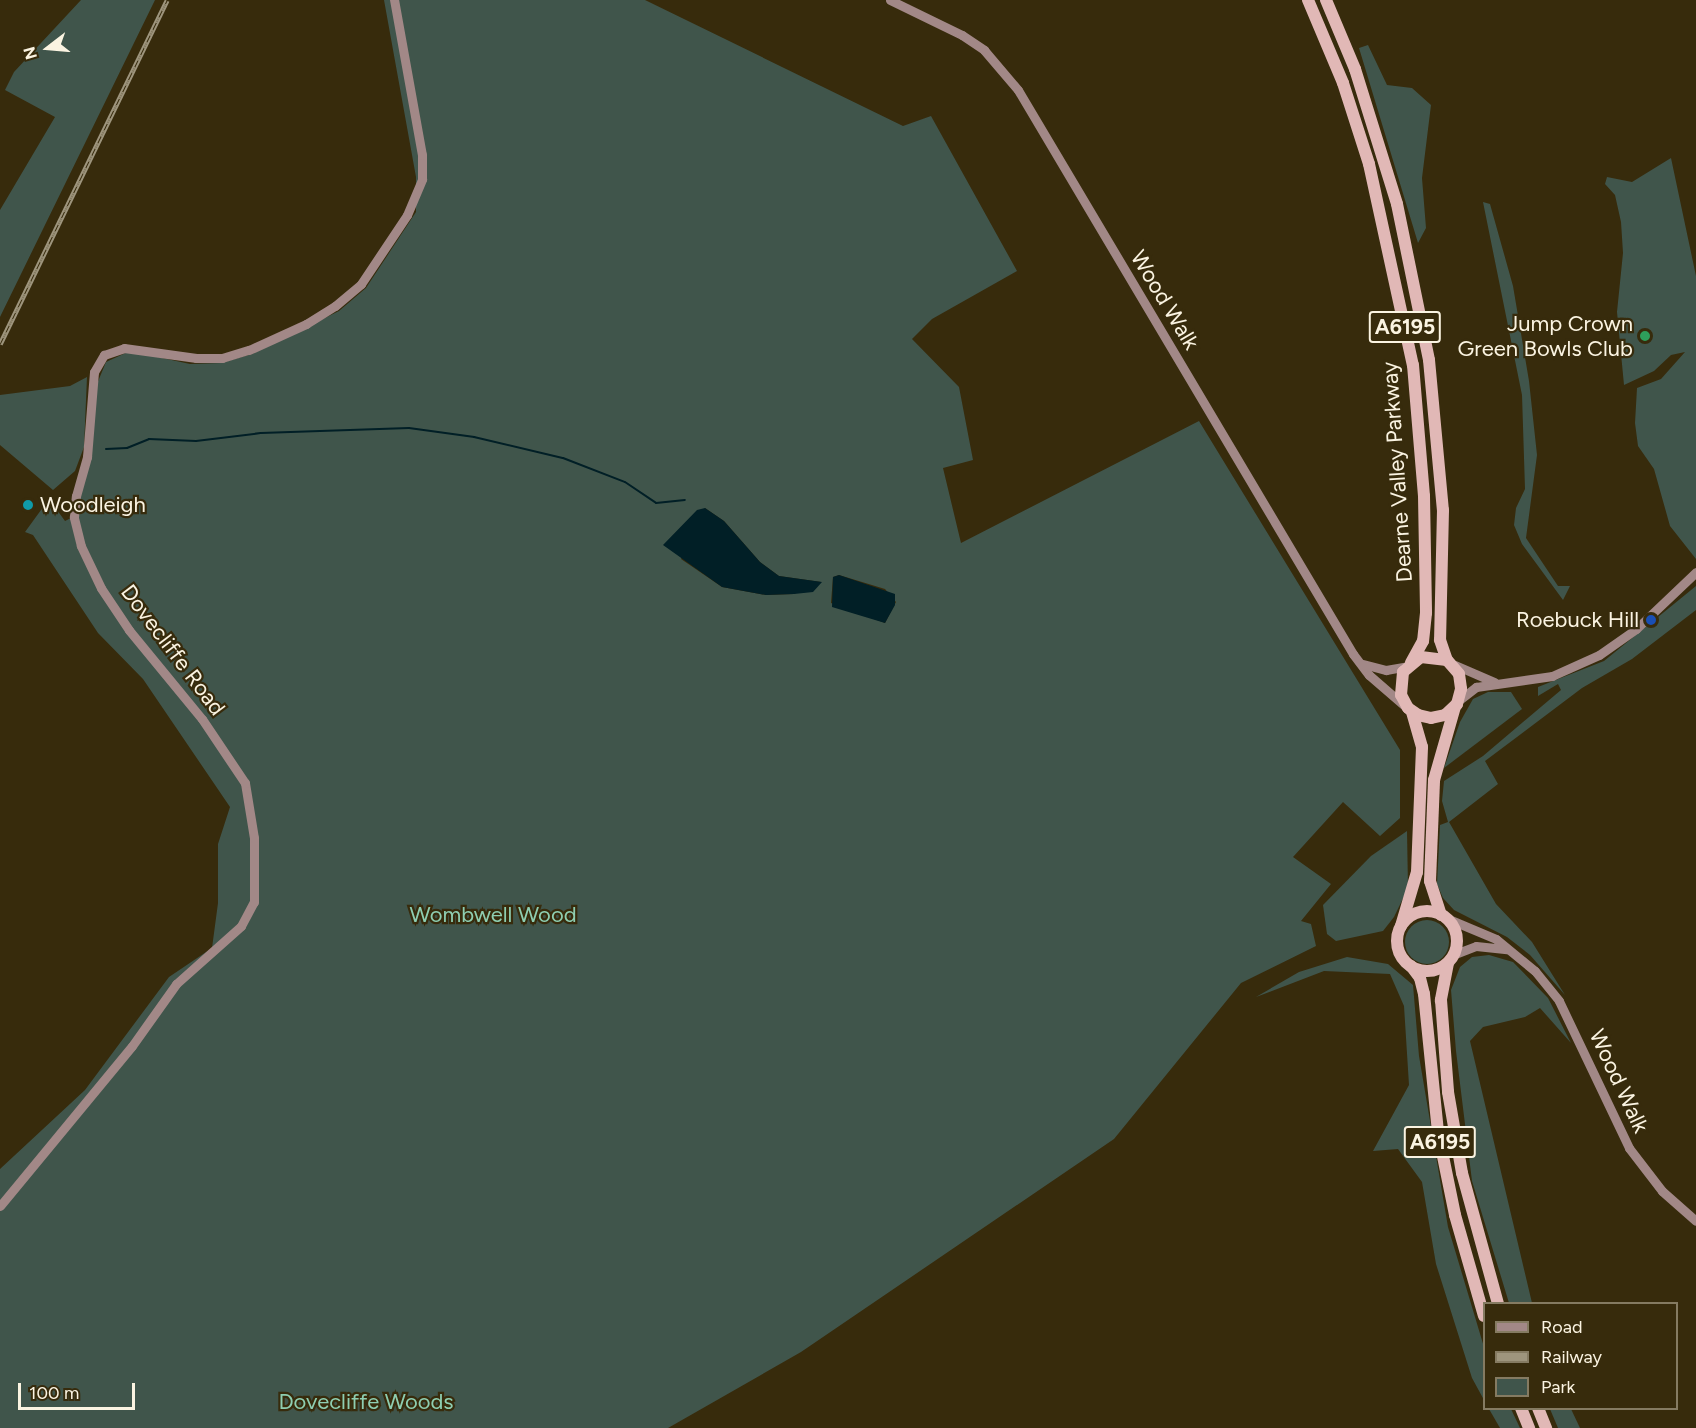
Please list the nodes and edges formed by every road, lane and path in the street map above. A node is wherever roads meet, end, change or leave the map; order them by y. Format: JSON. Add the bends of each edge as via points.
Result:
{"nodes":[{"id":1,"x":394,"y":0,"type":"edge"},
{"id":2,"x":890,"y":0,"type":"edge"},
{"id":3,"x":1308,"y":0,"type":"edge"},
{"id":4,"x":1326,"y":0,"type":"edge"},
{"id":5,"x":1696,"y":572,"type":"edge"},
{"id":6,"x":1448,"y":661,"type":"junction"},
{"id":7,"x":1363,"y":664,"type":"junction"},
{"id":8,"x":1409,"y":665,"type":"junction"},
{"id":9,"x":1500,"y":683,"type":"junction"},
{"id":10,"x":1456,"y":705,"type":"junction"},
{"id":11,"x":1410,"y":710,"type":"junction"},
{"id":12,"x":1444,"y":916,"type":"junction"},
{"id":13,"x":1401,"y":926,"type":"junction"},
{"id":14,"x":1515,"y":952,"type":"junction"},
{"id":15,"x":1452,"y":958,"type":"junction"},
{"id":16,"x":1411,"y":966,"type":"junction"},
{"id":17,"x":0,"y":1206,"type":"edge"},
{"id":18,"x":1696,"y":1221,"type":"edge"},
{"id":19,"x":1497,"y":1302,"type":"edge"},
{"id":20,"x":1483,"y":1309,"type":"edge"},
{"id":21,"x":1522,"y":1410,"type":"edge"},
{"id":22,"x":1539,"y":1410,"type":"edge"},
{"id":23,"x":1529,"y":1428,"type":"edge"},
{"id":24,"x":1546,"y":1428,"type":"edge"}],
"edges":[{"from":1,"to":17,"type":"street","name":"Dovecliffe Road","via":[[422,155],[422,178],[407,215],[361,284],[306,324],[249,350],[222,358],[196,358],[123,348],[104,355],[94,372],[87,457],[74,517],[81,546],[101,588],[129,630],[202,719],[244,783],[254,838],[254,902],[241,926],[176,984],[132,1046]]},
{"from":2,"to":7,"type":"street","name":"Wood Walk","via":[[984,50],[1018,90],[1347,644]]},
{"from":3,"to":8,"type":"highway","name":"Dearne Valley Parkway","number":"A6195","via":[[1343,83],[1369,164],[1413,365],[1424,496],[1426,613],[1423,641]]},
{"from":4,"to":6,"type":"highway","name":"Dearne Valley Parkway","number":"A6195","via":[[1356,69],[1397,204],[1415,281],[1438,437],[1443,510],[1440,633]]},
{"from":5,"to":9,"type":"street","via":[[1636,628],[1599,655],[1552,676]]},
{"from":6,"to":8,"type":"highway","via":[[1428,656]]},
{"from":6,"to":9,"type":"street","via":[[1476,677]]},
{"from":6,"to":10,"type":"highway","number":"A6195","via":[[1461,682]]},
{"from":7,"to":8,"type":"street","via":[[1386,670]]},
{"from":7,"to":11,"type":"street","name":"Wood Walk","via":[[1369,675]]},
{"from":8,"to":11,"type":"highway","number":"A6195","via":[[1400,687]]},
{"from":9,"to":10,"type":"street","via":[[1471,689]]},
{"from":10,"to":11,"type":"highway","via":[[1445,715],[1431,718]]},
{"from":10,"to":12,"type":"highway","number":"A6195","via":[[1434,780],[1430,881]]},
{"from":11,"to":13,"type":"highway","number":"A6195","via":[[1422,747],[1417,872]]},
{"from":12,"to":13,"type":"highway","via":[[1415,914]]},
{"from":12,"to":14,"type":"street","name":"Wood Walk","via":[[1496,939]]},
{"from":12,"to":15,"type":"highway","number":"A6195","via":[[1457,939]]},
{"from":13,"to":16,"type":"highway","number":"A6195","via":[[1399,952]]},
{"from":14,"to":15,"type":"street","via":[[1483,945]]},
{"from":14,"to":18,"type":"street","name":"Wood Walk","via":[[1559,1001],[1629,1148],[1662,1191]]},
{"from":15,"to":16,"type":"highway","via":[[1431,971]]},
{"from":15,"to":19,"type":"highway","number":"A6195","via":[[1441,1000],[1448,1092],[1462,1173]]},
{"from":16,"to":20,"type":"highway","number":"A6195","via":[[1420,978],[1424,994],[1438,1132],[1455,1215]]},
{"from":21,"to":23,"type":"highway"},
{"from":22,"to":24,"type":"highway"}]}
